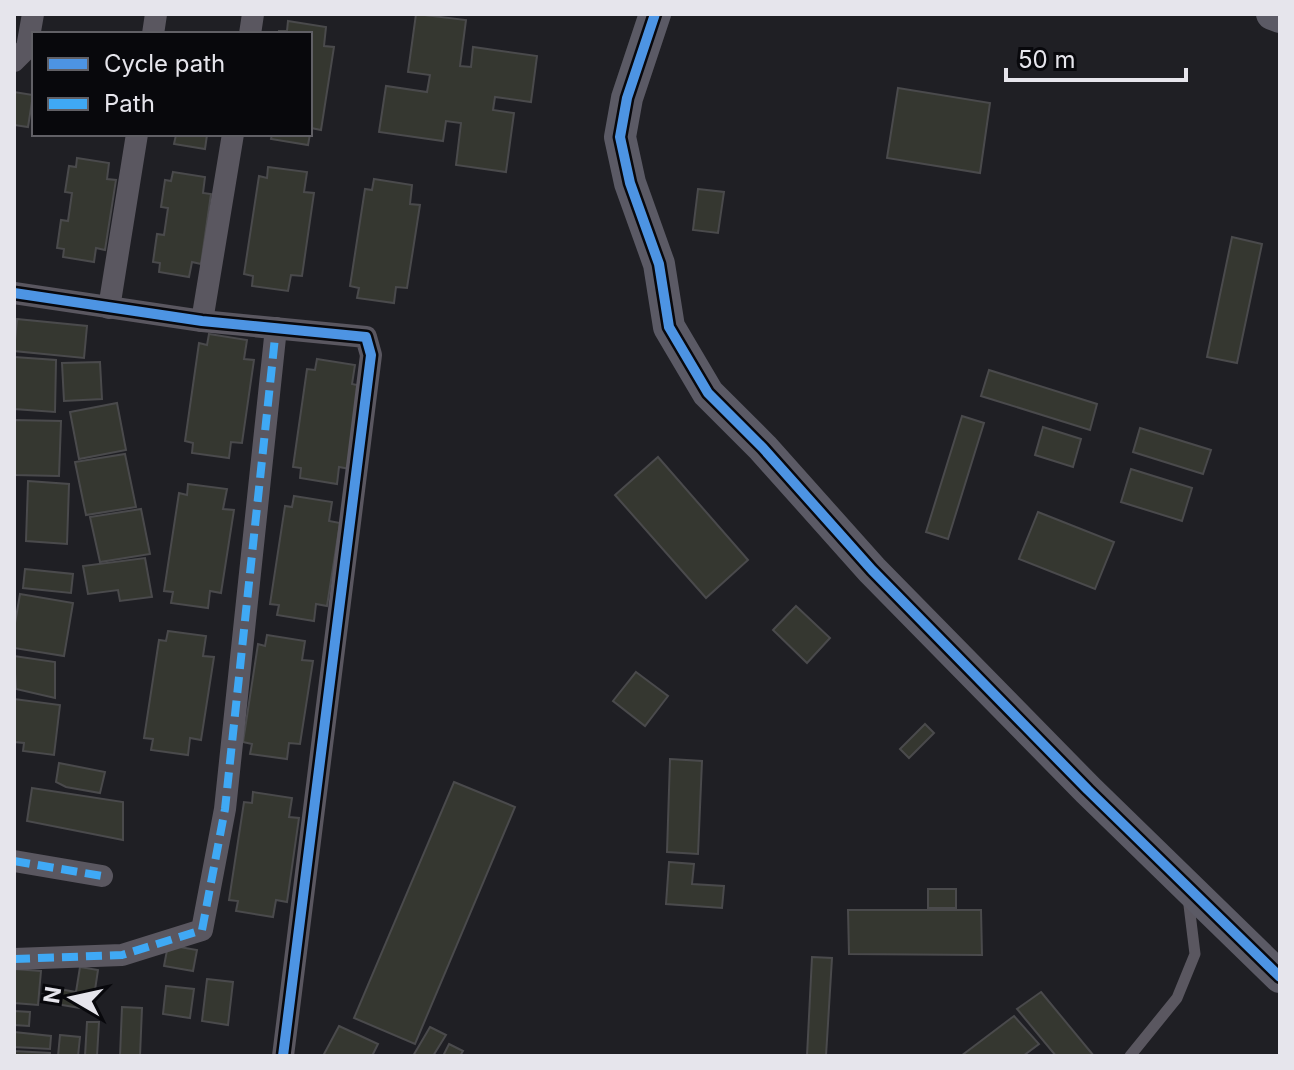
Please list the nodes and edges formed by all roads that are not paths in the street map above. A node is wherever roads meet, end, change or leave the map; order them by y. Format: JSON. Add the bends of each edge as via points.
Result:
{"nodes":[{"id":1,"x":33,"y":14,"type":"edge"},
{"id":2,"x":655,"y":14,"type":"edge"},
{"id":3,"x":1272,"y":14,"type":"edge"},
{"id":4,"x":1280,"y":17,"type":"edge"},
{"id":5,"x":14,"y":61,"type":"edge"},
{"id":6,"x":137,"y":136,"type":"edge"},
{"id":7,"x":233,"y":136,"type":"edge"},
{"id":8,"x":14,"y":293,"type":"edge"},
{"id":9,"x":109,"y":308,"type":"junction"},
{"id":10,"x":202,"y":321,"type":"junction"},
{"id":11,"x":276,"y":328,"type":"junction"},
{"id":12,"x":14,"y":861,"type":"edge"},
{"id":13,"x":102,"y":876,"type":"dead end"},
{"id":14,"x":1186,"y":884,"type":"junction"},
{"id":15,"x":14,"y":959,"type":"edge"},
{"id":16,"x":1280,"y":977,"type":"edge"},
{"id":17,"x":283,"y":1056,"type":"edge"},
{"id":18,"x":1130,"y":1056,"type":"edge"}],
"edges":[{"from":1,"to":5,"type":"street","via":[[27,48]]},
{"from":2,"to":14,"type":"street","via":[[620,137],[659,264],[669,327],[708,393],[872,570]]},
{"from":3,"to":4,"type":"street"},
{"from":6,"to":9,"type":"street"},
{"from":7,"to":10,"type":"street"},
{"from":8,"to":9,"type":"street"},
{"from":9,"to":10,"type":"street"},
{"from":10,"to":11,"type":"street"},
{"from":11,"to":15,"type":"street","via":[[225,809],[202,930],[122,955]]},
{"from":11,"to":17,"type":"street","via":[[366,337],[371,355]]},
{"from":12,"to":13,"type":"street"},
{"from":14,"to":16,"type":"street"},
{"from":14,"to":18,"type":"lane","via":[[1195,954],[1177,998]]}]}
